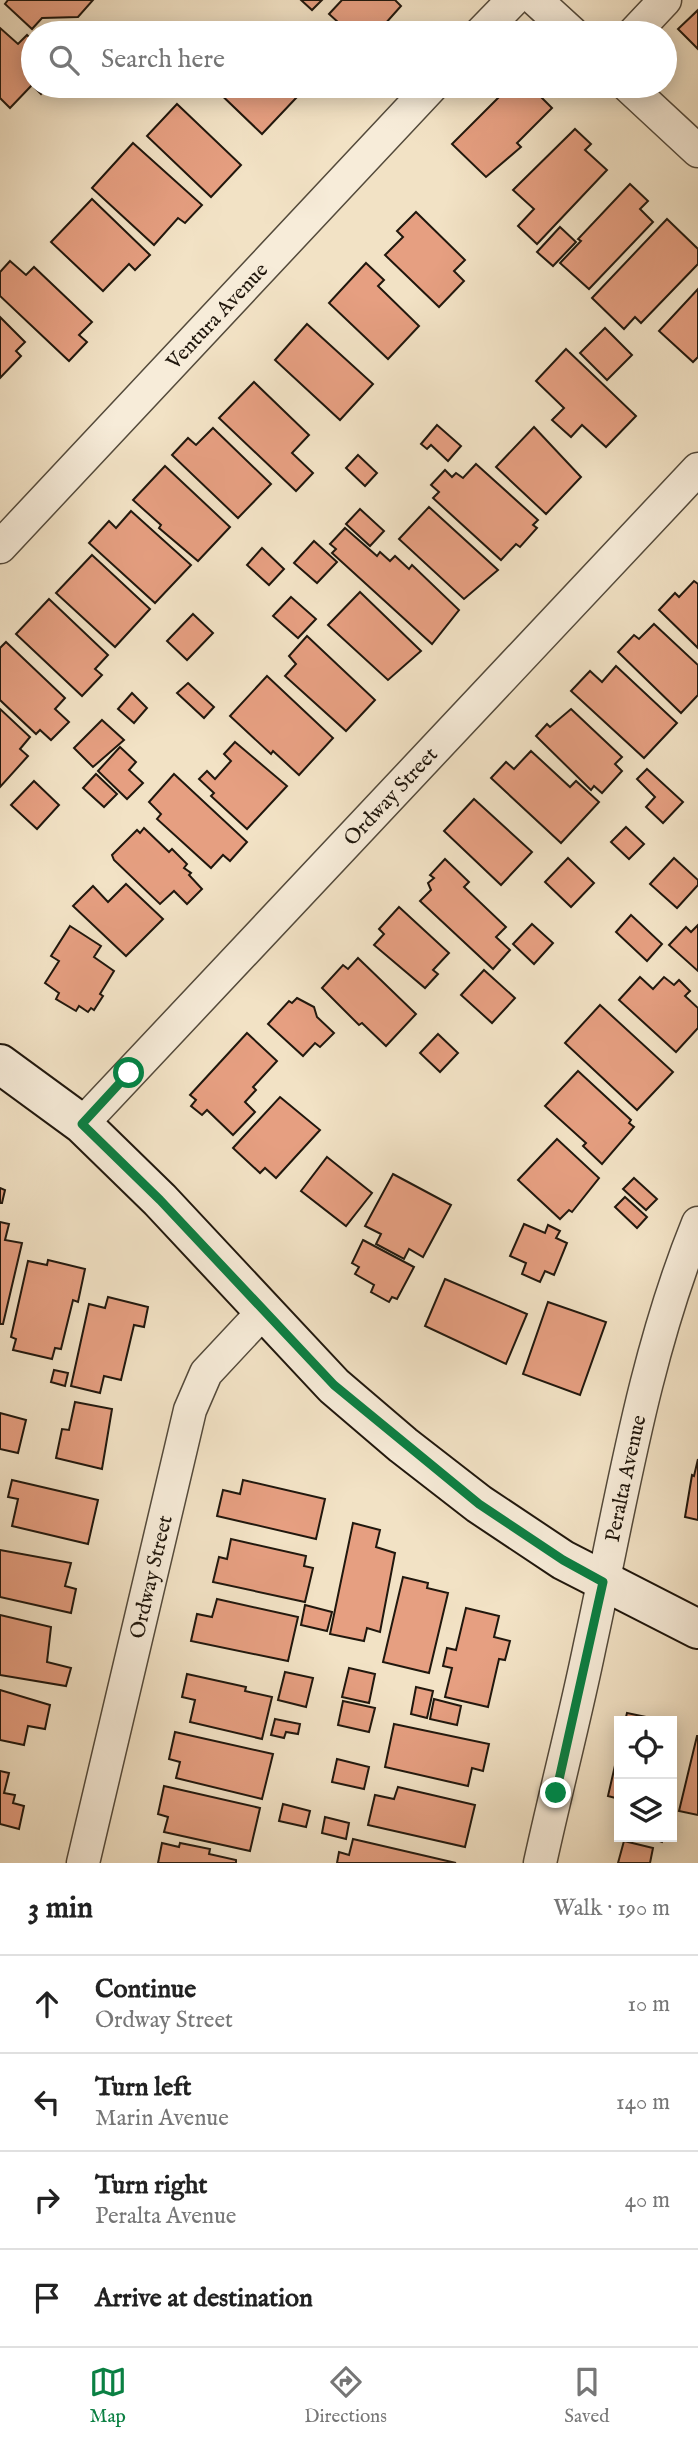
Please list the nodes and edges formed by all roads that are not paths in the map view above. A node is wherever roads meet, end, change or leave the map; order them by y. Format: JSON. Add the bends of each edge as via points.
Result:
{"nodes":[{"id":1,"x":513,"y":0,"type":"edge"},
{"id":2,"x":536,"y":0,"type":"edge"},
{"id":3,"x":665,"y":0,"type":"edge"},
{"id":4,"x":493,"y":21,"type":"edge"},
{"id":5,"x":559,"y":21,"type":"edge"},
{"id":6,"x":645,"y":21,"type":"edge"},
{"id":7,"x":421,"y":98,"type":"edge"},
{"id":8,"x":641,"y":98,"type":"edge"},
{"id":9,"x":698,"y":151,"type":"edge"},
{"id":10,"x":698,"y":469,"type":"edge"},
{"id":11,"x":0,"y":547,"type":"edge"},
{"id":12,"x":0,"y":1064,"type":"edge"},
{"id":13,"x":82,"y":1124,"type":"junction"},
{"id":14,"x":698,"y":1223,"type":"edge"},
{"id":15,"x":263,"y":1312,"type":"junction"},
{"id":16,"x":603,"y":1582,"type":"junction"},
{"id":17,"x":698,"y":1629,"type":"edge"},
{"id":18,"x":83,"y":1863,"type":"edge"},
{"id":19,"x":540,"y":1863,"type":"edge"}],
"edges":[{"from":1,"to":4,"type":"street"},
{"from":2,"to":5,"type":"street"},
{"from":3,"to":6,"type":"street"},
{"from":7,"to":11,"type":"street","name":"Ventura Avenue"},
{"from":8,"to":9,"type":"street"},
{"from":10,"to":13,"type":"street","name":"Ordway Street"},
{"from":12,"to":13,"type":"main road"},
{"from":13,"to":15,"type":"main road"},
{"from":14,"to":16,"type":"street","name":"Peralta Avenue","via":[[658,1339]]},
{"from":15,"to":16,"type":"main road","via":[[334,1385],[403,1445],[486,1509]]},
{"from":15,"to":18,"type":"street","name":"Ordway Street","via":[[206,1373],[190,1410]]},
{"from":16,"to":17,"type":"main road"},
{"from":16,"to":19,"type":"street","name":"Peralta Avenue"}]}
